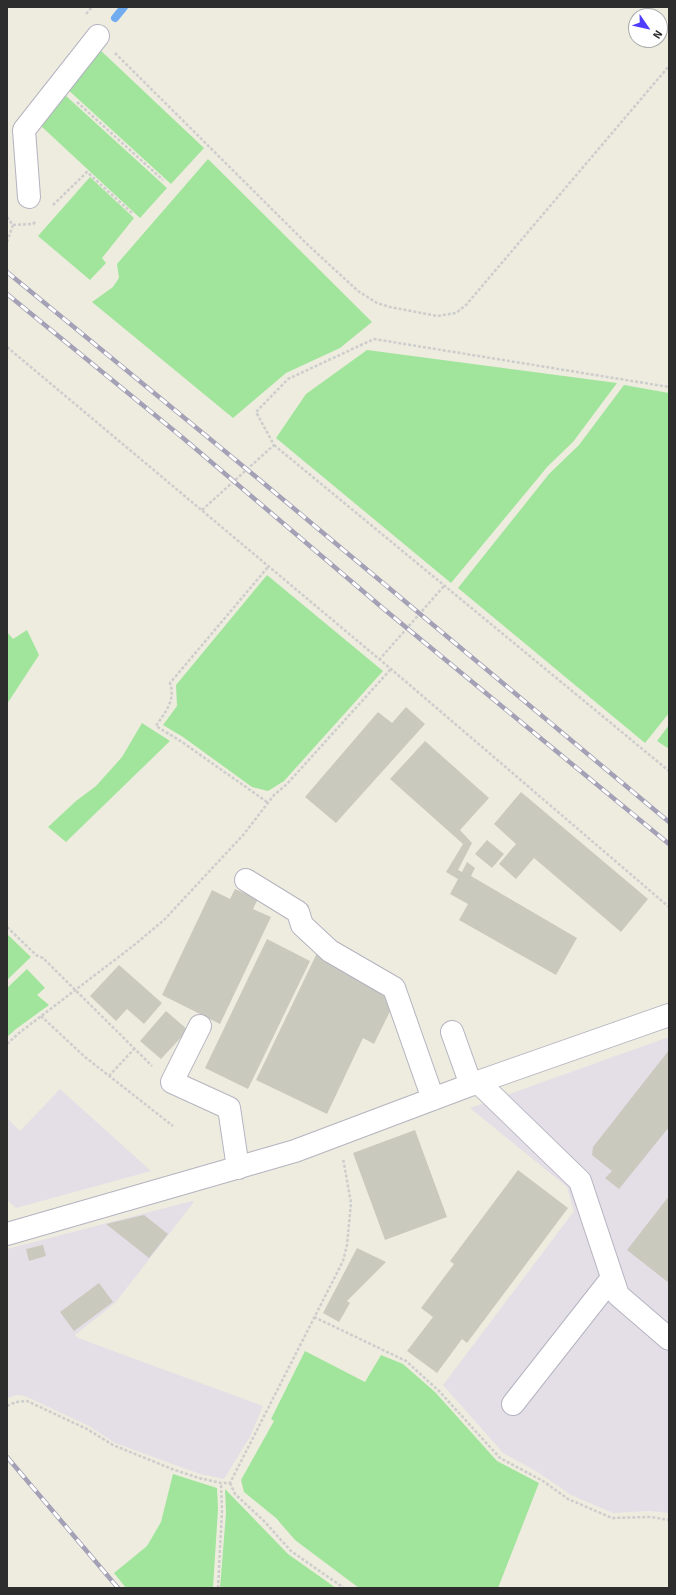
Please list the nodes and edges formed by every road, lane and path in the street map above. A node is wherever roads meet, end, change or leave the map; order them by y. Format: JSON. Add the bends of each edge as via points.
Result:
{"nodes":[{"id":1,"x":98,"y":36,"type":"joint"},
{"id":2,"x":669,"y":66,"type":"edge"},
{"id":3,"x":59,"y":86,"type":"junction"},
{"id":4,"x":163,"y":180,"type":"dead end"},
{"id":5,"x":29,"y":197,"type":"dead end"},
{"id":6,"x":49,"y":209,"type":"dead end"},
{"id":7,"x":133,"y":214,"type":"dead end"},
{"id":8,"x":7,"y":217,"type":"edge"},
{"id":9,"x":38,"y":219,"type":"dead end"},
{"id":10,"x":13,"y":225,"type":"junction"},
{"id":11,"x":7,"y":242,"type":"edge"},
{"id":12,"x":7,"y":347,"type":"edge"},
{"id":13,"x":669,"y":387,"type":"edge"},
{"id":14,"x":274,"y":445,"type":"junction"},
{"id":15,"x":202,"y":510,"type":"junction"},
{"id":16,"x":268,"y":567,"type":"junction"},
{"id":17,"x":444,"y":586,"type":"junction"},
{"id":18,"x":379,"y":660,"type":"junction"},
{"id":19,"x":391,"y":669,"type":"junction"},
{"id":20,"x":669,"y":771,"type":"edge"},
{"id":21,"x":267,"y":802,"type":"junction"},
{"id":22,"x":246,"y":880,"type":"dead end"},
{"id":23,"x":669,"y":907,"type":"edge"},
{"id":24,"x":7,"y":927,"type":"edge"},
{"id":25,"x":74,"y":990,"type":"junction"},
{"id":26,"x":669,"y":1015,"type":"edge"},
{"id":27,"x":41,"y":1016,"type":"junction"},
{"id":28,"x":200,"y":1026,"type":"dead end"},
{"id":29,"x":452,"y":1032,"type":"dead end"},
{"id":30,"x":7,"y":1044,"type":"edge"},
{"id":31,"x":134,"y":1049,"type":"junction"},
{"id":32,"x":109,"y":1076,"type":"junction"},
{"id":33,"x":172,"y":1082,"type":"junction"},
{"id":34,"x":475,"y":1083,"type":"junction"},
{"id":35,"x":433,"y":1099,"type":"junction"},
{"id":36,"x":173,"y":1126,"type":"dead end"},
{"id":37,"x":341,"y":1134,"type":"junction"},
{"id":38,"x":238,"y":1168,"type":"junction"},
{"id":39,"x":7,"y":1234,"type":"edge"},
{"id":40,"x":612,"y":1278,"type":"junction"},
{"id":41,"x":314,"y":1317,"type":"junction"},
{"id":42,"x":669,"y":1339,"type":"edge"},
{"id":43,"x":514,"y":1404,"type":"dead end"},
{"id":44,"x":7,"y":1406,"type":"edge"},
{"id":45,"x":221,"y":1483,"type":"junction"},
{"id":46,"x":230,"y":1483,"type":"junction"},
{"id":47,"x":669,"y":1520,"type":"edge"},
{"id":48,"x":218,"y":1588,"type":"edge"},
{"id":49,"x":344,"y":1588,"type":"edge"},
{"id":50,"x":348,"y":1588,"type":"edge"},
{"id":51,"x":354,"y":1588,"type":"edge"}],
"edges":[{"from":1,"to":2,"type":"path","via":[[308,245],[358,290],[377,303],[437,316],[456,313],[466,306]]},
{"from":1,"to":3,"type":"street"},
{"from":3,"to":4,"type":"path"},
{"from":3,"to":5,"type":"street","via":[[24,130]]},
{"from":6,"to":7,"type":"path","via":[[87,172]]},
{"from":8,"to":10,"type":"path"},
{"from":9,"to":10,"type":"path","via":[[33,224]]},
{"from":10,"to":11,"type":"path"},
{"from":12,"to":15,"type":"path"},
{"from":13,"to":14,"type":"path","via":[[374,339],[288,379],[256,412]]},
{"from":14,"to":15,"type":"path"},
{"from":14,"to":17,"type":"path"},
{"from":15,"to":16,"type":"path"},
{"from":16,"to":18,"type":"path"},
{"from":16,"to":21,"type":"path","via":[[170,684],[171,705],[156,726]]},
{"from":17,"to":18,"type":"path"},
{"from":17,"to":20,"type":"path"},
{"from":18,"to":19,"type":"path"},
{"from":19,"to":21,"type":"path","via":[[287,784]]},
{"from":19,"to":23,"type":"path"},
{"from":21,"to":25,"type":"path","via":[[244,834],[164,920]]},
{"from":22,"to":35,"type":"street","via":[[298,912],[302,925],[330,951],[394,988]]},
{"from":24,"to":25,"type":"path","via":[[36,956],[43,958]]},
{"from":25,"to":27,"type":"path"},
{"from":25,"to":31,"type":"path"},
{"from":26,"to":34,"type":"street"},
{"from":27,"to":30,"type":"path"},
{"from":27,"to":32,"type":"path"},
{"from":28,"to":33,"type":"street"},
{"from":29,"to":34,"type":"street"},
{"from":31,"to":32,"type":"path"},
{"from":31,"to":33,"type":"path"},
{"from":32,"to":36,"type":"path"},
{"from":33,"to":38,"type":"street","via":[[229,1108]]},
{"from":34,"to":35,"type":"street"},
{"from":34,"to":40,"type":"street","via":[[580,1182]]},
{"from":35,"to":37,"type":"street"},
{"from":37,"to":38,"type":"street","via":[[302,1156]]},
{"from":37,"to":41,"type":"path","via":[[351,1204],[347,1245],[343,1261]]},
{"from":38,"to":39,"type":"street"},
{"from":40,"to":42,"type":"street","via":[[618,1295]]},
{"from":40,"to":43,"type":"street"},
{"from":41,"to":46,"type":"path"},
{"from":41,"to":47,"type":"path","via":[[406,1361],[439,1391],[500,1458],[542,1481],[568,1500],[612,1518],[650,1517]]},
{"from":44,"to":45,"type":"path","via":[[16,1402],[27,1402],[113,1445],[172,1469]]},
{"from":45,"to":46,"type":"path"},
{"from":45,"to":48,"type":"path"},
{"from":46,"to":49,"type":"path","via":[[235,1494],[291,1551]]},
{"from":50,"to":51,"type":"path"}]}
